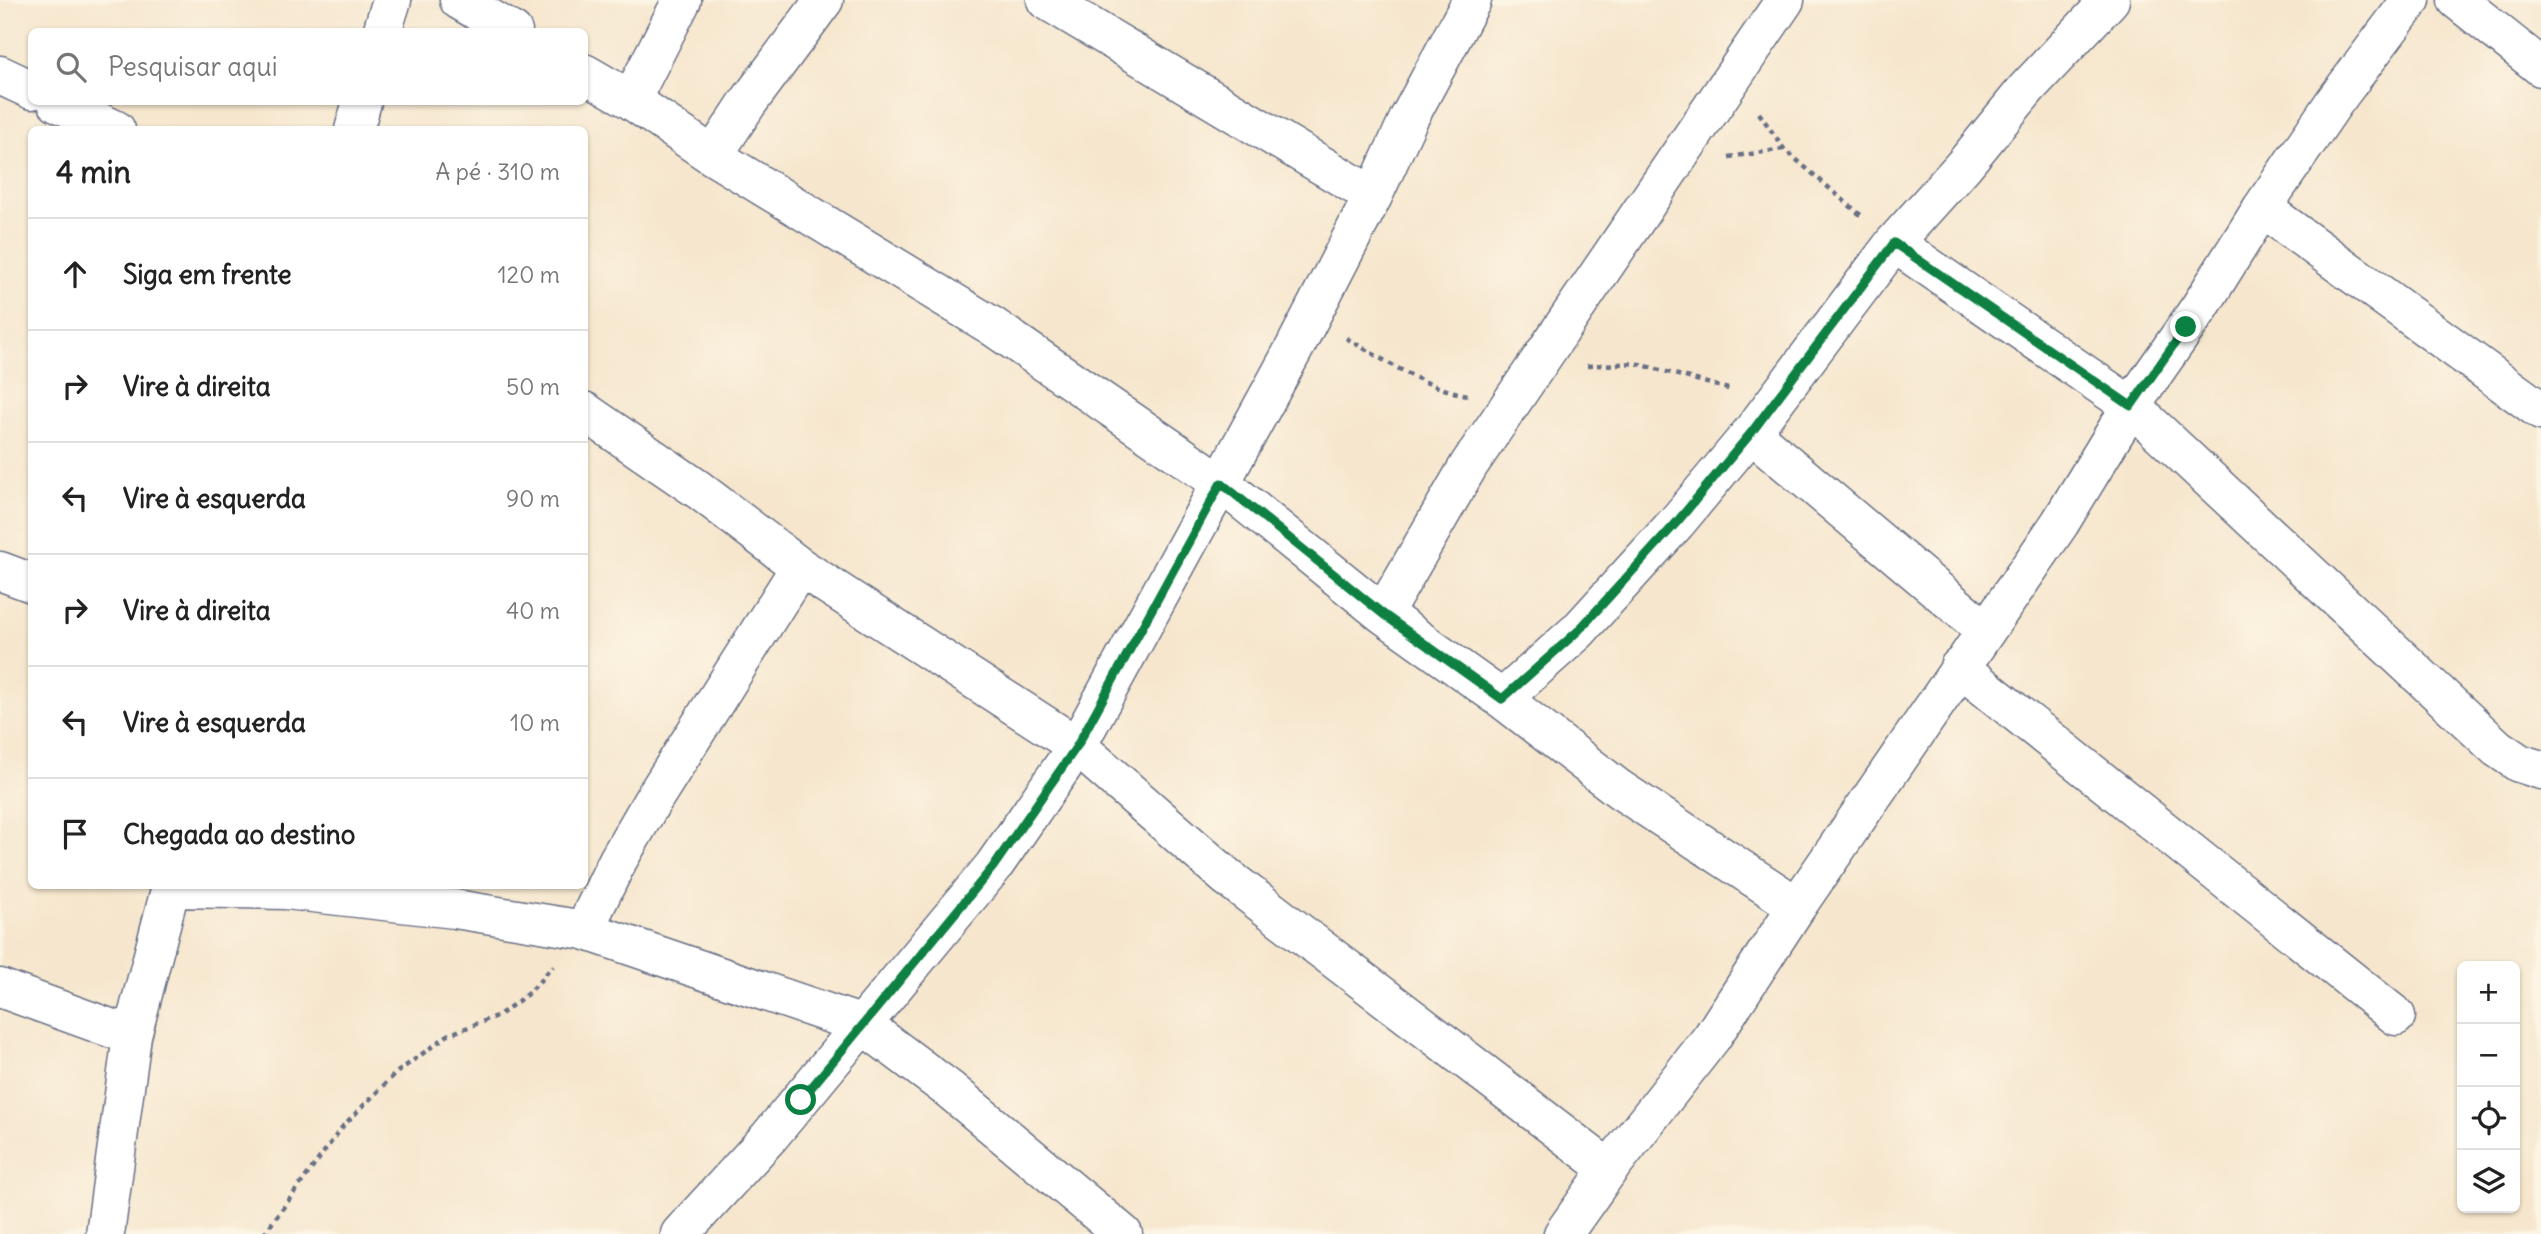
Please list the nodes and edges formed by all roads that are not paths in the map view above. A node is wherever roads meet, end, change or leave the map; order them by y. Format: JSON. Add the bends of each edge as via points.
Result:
{"nodes":[{"id":1,"x":392,"y":0,"type":"edge"},
{"id":2,"x":459,"y":0,"type":"edge"},
{"id":3,"x":682,"y":0,"type":"edge"},
{"id":4,"x":824,"y":0,"type":"edge"},
{"id":5,"x":1046,"y":0,"type":"edge"},
{"id":6,"x":1472,"y":0,"type":"edge"},
{"id":7,"x":1785,"y":0,"type":"edge"},
{"id":8,"x":2110,"y":0,"type":"edge"},
{"id":9,"x":2411,"y":0,"type":"edge"},
{"id":10,"x":2457,"y":0,"type":"edge"},
{"id":11,"x":384,"y":28,"type":"edge"},
{"id":12,"x":506,"y":28,"type":"edge"},
{"id":13,"x":2541,"y":67,"type":"edge"},
{"id":14,"x":0,"y":75,"type":"edge"},
{"id":15,"x":588,"y":75,"type":"edge"},
{"id":16,"x":28,"y":88,"type":"edge"},
{"id":17,"x":631,"y":100,"type":"junction"},
{"id":18,"x":63,"y":105,"type":"edge"},
{"id":19,"x":361,"y":105,"type":"edge"},
{"id":20,"x":108,"y":126,"type":"edge"},
{"id":21,"x":355,"y":126,"type":"edge"},
{"id":22,"x":713,"y":156,"type":"junction"},
{"id":23,"x":1373,"y":196,"type":"junction"},
{"id":24,"x":2262,"y":208,"type":"junction"},
{"id":25,"x":1894,"y":243,"type":"junction"},
{"id":26,"x":2131,"y":406,"type":"junction"},
{"id":27,"x":2541,"y":411,"type":"edge"},
{"id":28,"x":588,"y":414,"type":"edge"},
{"id":29,"x":1751,"y":433,"type":"junction"},
{"id":30,"x":1221,"y":483,"type":"junction"},
{"id":31,"x":800,"y":567,"type":"junction"},
{"id":32,"x":0,"y":571,"type":"edge"},
{"id":33,"x":28,"y":582,"type":"edge"},
{"id":34,"x":1383,"y":614,"type":"junction"},
{"id":35,"x":1986,"y":631,"type":"junction"},
{"id":36,"x":1959,"y":667,"type":"junction"},
{"id":37,"x":1502,"y":699,"type":"junction"},
{"id":38,"x":1077,"y":746,"type":"junction"},
{"id":39,"x":2541,"y":770,"type":"edge"},
{"id":40,"x":169,"y":889,"type":"edge"},
{"id":41,"x":295,"y":889,"type":"edge"},
{"id":42,"x":1797,"y":905,"type":"junction"},
{"id":43,"x":584,"y":930,"type":"junction"},
{"id":44,"x":0,"y":988,"type":"edge"},
{"id":45,"x":2396,"y":1016,"type":"dead end"},
{"id":46,"x":863,"y":1025,"type":"junction"},
{"id":47,"x":132,"y":1036,"type":"junction"},
{"id":48,"x":1609,"y":1169,"type":"junction"},
{"id":49,"x":105,"y":1234,"type":"edge"},
{"id":50,"x":680,"y":1234,"type":"edge"},
{"id":51,"x":1123,"y":1234,"type":"edge"},
{"id":52,"x":1563,"y":1234,"type":"edge"}],
"edges":[{"from":1,"to":11,"type":"street"},
{"from":2,"to":12,"type":"street"},
{"from":3,"to":17,"type":"street"},
{"from":4,"to":22,"type":"street"},
{"from":5,"to":23,"type":"street"},
{"from":6,"to":23,"type":"street"},
{"from":7,"to":34,"type":"street","via":[[1469,466]]},
{"from":8,"to":25,"type":"street","via":[[2027,88]]},
{"from":9,"to":24,"type":"street"},
{"from":10,"to":13,"type":"street"},
{"from":14,"to":16,"type":"street"},
{"from":15,"to":17,"type":"street"},
{"from":17,"to":22,"type":"street"},
{"from":18,"to":20,"type":"street"},
{"from":19,"to":21,"type":"street"},
{"from":22,"to":30,"type":"street","via":[[992,326]]},
{"from":23,"to":30,"type":"street"},
{"from":24,"to":26,"type":"street"},
{"from":24,"to":27,"type":"street"},
{"from":25,"to":26,"type":"street"},
{"from":25,"to":29,"type":"street"},
{"from":26,"to":35,"type":"street","via":[[2060,523]]},
{"from":26,"to":39,"type":"street","via":[[2497,748],[2519,763]]},
{"from":28,"to":31,"type":"street"},
{"from":29,"to":35,"type":"street"},
{"from":29,"to":37,"type":"street","via":[[1578,631]]},
{"from":30,"to":34,"type":"street"},
{"from":30,"to":38,"type":"street"},
{"from":31,"to":38,"type":"street"},
{"from":31,"to":43,"type":"street","via":[[618,860]]},
{"from":32,"to":33,"type":"street"},
{"from":34,"to":37,"type":"street"},
{"from":35,"to":36,"type":"street"},
{"from":36,"to":42,"type":"street"},
{"from":36,"to":45,"type":"street"},
{"from":37,"to":42,"type":"street","via":[[1619,789]]},
{"from":38,"to":46,"type":"street","via":[[993,867]]},
{"from":38,"to":48,"type":"street","via":[[1227,877]]},
{"from":40,"to":47,"type":"street"},
{"from":41,"to":43,"type":"street"},
{"from":42,"to":48,"type":"street","via":[[1712,1037]]},
{"from":43,"to":46,"type":"street"},
{"from":44,"to":47,"type":"street"},
{"from":46,"to":50,"type":"street"},
{"from":46,"to":51,"type":"street","via":[[950,1090]]},
{"from":47,"to":49,"type":"street"},
{"from":48,"to":52,"type":"street"}]}
